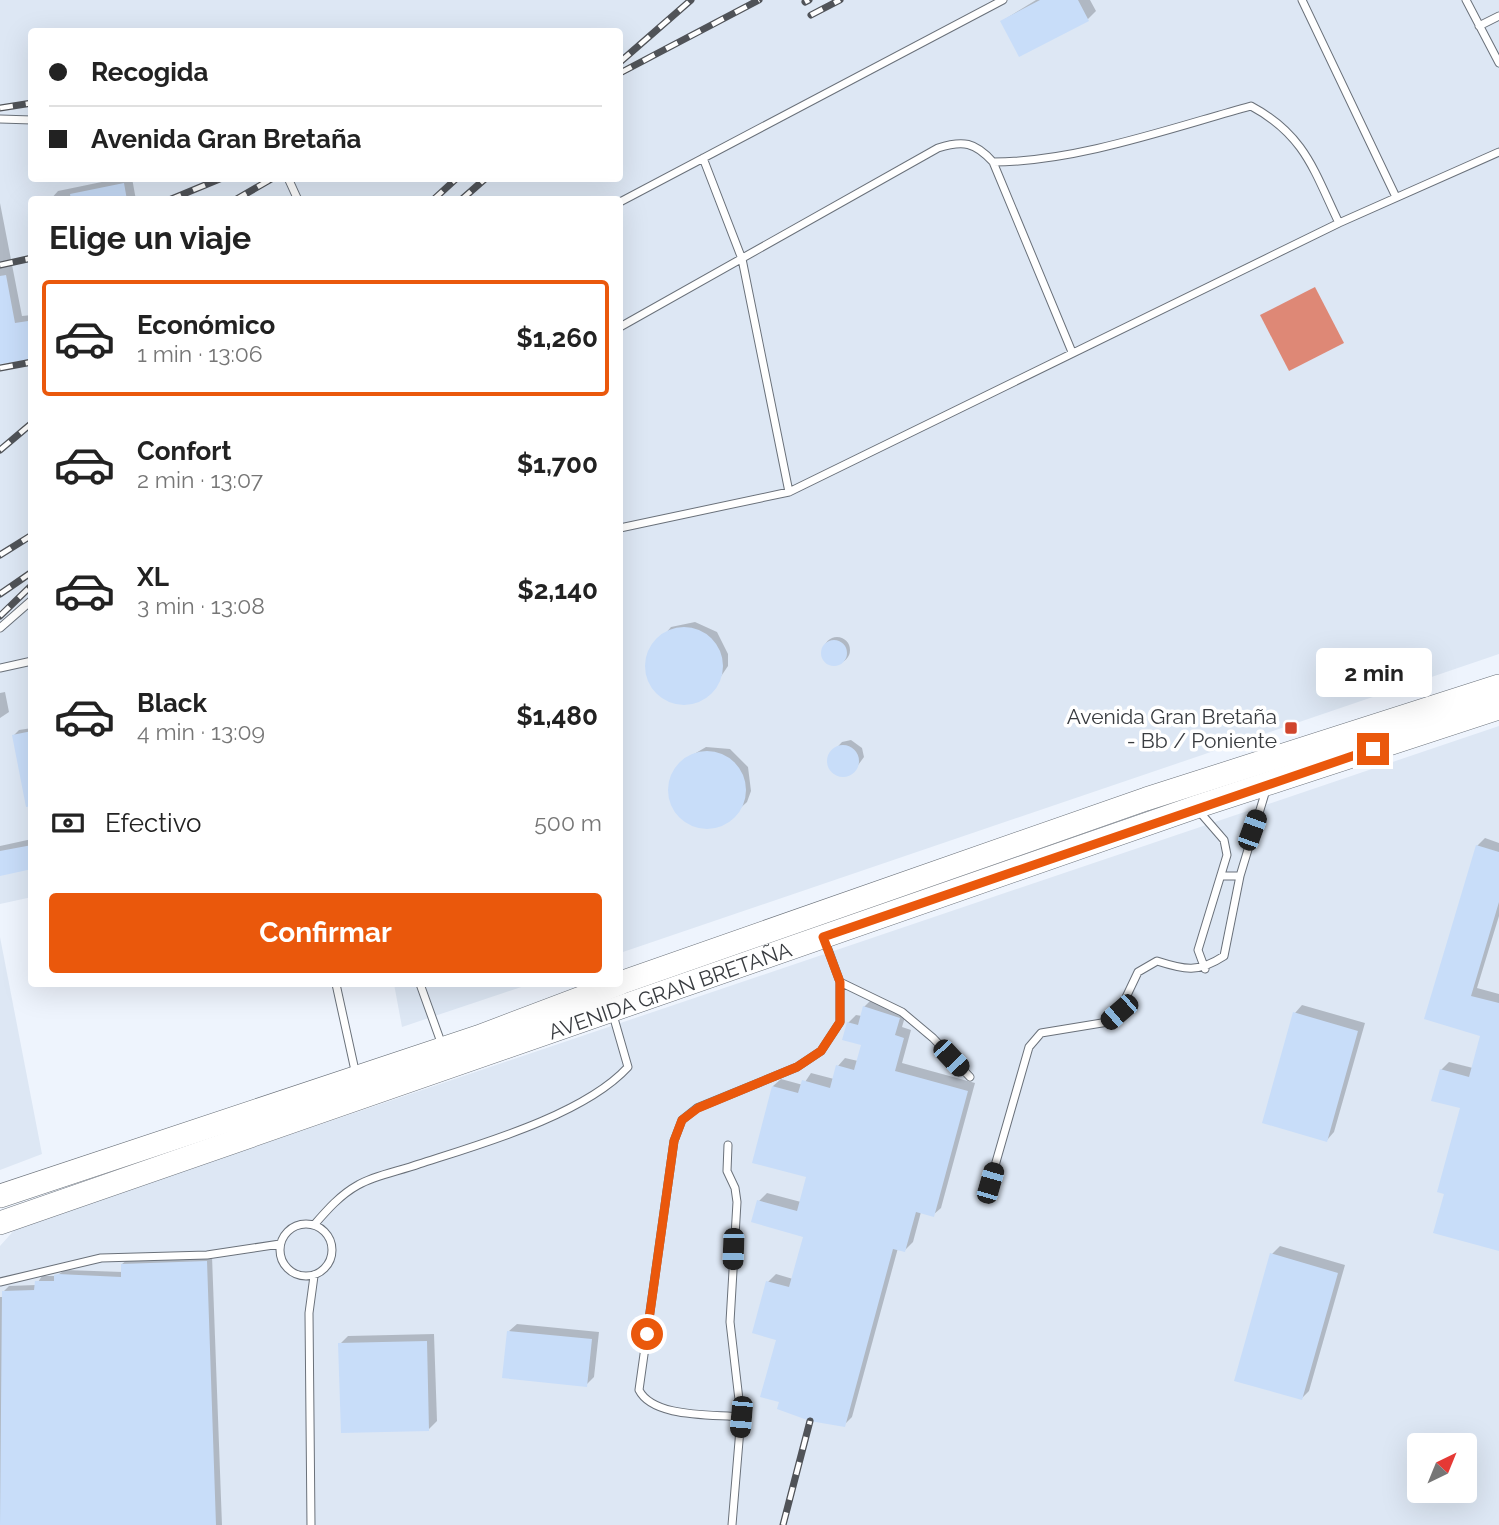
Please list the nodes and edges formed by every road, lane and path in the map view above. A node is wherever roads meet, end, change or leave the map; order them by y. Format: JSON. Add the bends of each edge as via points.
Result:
{"nodes":[{"id":1,"x":1003,"y":0,"type":"edge"},
{"id":2,"x":1302,"y":0,"type":"edge"},
{"id":3,"x":1466,"y":0,"type":"edge"},
{"id":4,"x":1499,"y":16,"type":"edge"},
{"id":5,"x":1479,"y":26,"type":"junction"},
{"id":6,"x":1499,"y":63,"type":"edge"},
{"id":7,"x":0,"y":119,"type":"edge"},
{"id":8,"x":28,"y":120,"type":"edge"},
{"id":9,"x":1499,"y":152,"type":"edge"},
{"id":10,"x":704,"y":158,"type":"junction"},
{"id":11,"x":993,"y":162,"type":"junction"},
{"id":12,"x":1396,"y":197,"type":"junction"},
{"id":13,"x":623,"y":200,"type":"edge"},
{"id":14,"x":1339,"y":223,"type":"junction"},
{"id":15,"x":742,"y":259,"type":"junction"},
{"id":16,"x":623,"y":325,"type":"edge"},
{"id":17,"x":1072,"y":352,"type":"junction"},
{"id":18,"x":789,"y":492,"type":"junction"},
{"id":19,"x":623,"y":527,"type":"edge"},
{"id":20,"x":28,"y":604,"type":"edge"},
{"id":21,"x":0,"y":628,"type":"edge"},
{"id":22,"x":28,"y":662,"type":"edge"},
{"id":23,"x":0,"y":668,"type":"edge"},
{"id":24,"x":1499,"y":686,"type":"edge"},
{"id":25,"x":1499,"y":708,"type":"edge"},
{"id":26,"x":1269,"y":783,"type":"junction"},
{"id":27,"x":1196,"y":807,"type":"junction"},
{"id":28,"x":1221,"y":876,"type":"junction"},
{"id":29,"x":1240,"y":876,"type":"junction"},
{"id":30,"x":823,"y":937,"type":"junction"},
{"id":31,"x":1205,"y":968,"type":"junction"},
{"id":32,"x":623,"y":982,"type":"edge"},
{"id":33,"x":840,"y":982,"type":"junction"},
{"id":34,"x":337,"y":987,"type":"edge"},
{"id":35,"x":420,"y":987,"type":"edge"},
{"id":36,"x":608,"y":987,"type":"edge"},
{"id":37,"x":612,"y":1011,"type":"junction"},
{"id":38,"x":443,"y":1048,"type":"junction"},
{"id":39,"x":970,"y":1077,"type":"dead end"},
{"id":40,"x":356,"y":1078,"type":"junction"},
{"id":41,"x":728,"y":1145,"type":"dead end"},
{"id":42,"x":990,"y":1183,"type":"dead end"},
{"id":43,"x":0,"y":1196,"type":"edge"},
{"id":44,"x":0,"y":1223,"type":"edge"},
{"id":45,"x":314,"y":1225,"type":"junction"},
{"id":46,"x":280,"y":1244,"type":"junction"},
{"id":47,"x":314,"y":1276,"type":"junction"},
{"id":48,"x":0,"y":1282,"type":"edge"},
{"id":49,"x":741,"y":1417,"type":"junction"},
{"id":50,"x":311,"y":1525,"type":"edge"},
{"id":51,"x":732,"y":1525,"type":"edge"}],
"edges":[{"from":1,"to":10,"type":"lane"},
{"from":2,"to":12,"type":"lane"},
{"from":3,"to":5,"type":"lane"},
{"from":4,"to":5,"type":"lane"},
{"from":5,"to":6,"type":"lane"},
{"from":7,"to":8,"type":"lane"},
{"from":9,"to":12,"type":"lane"},
{"from":10,"to":13,"type":"lane"},
{"from":10,"to":15,"type":"lane"},
{"from":11,"to":14,"type":"lane","via":[[1087,149],[1251,106],[1276,119],[1301,145]]},
{"from":11,"to":15,"type":"lane","via":[[979,146],[959,141],[938,148]]},
{"from":11,"to":17,"type":"lane"},
{"from":12,"to":14,"type":"lane"},
{"from":14,"to":17,"type":"lane"},
{"from":15,"to":16,"type":"lane"},
{"from":15,"to":18,"type":"lane"},
{"from":17,"to":18,"type":"lane"},
{"from":18,"to":19,"type":"lane"},
{"from":20,"to":21,"type":"lane"},
{"from":22,"to":23,"type":"lane"},
{"from":24,"to":32,"type":"main road","name":"AVENIDA GRAN BRETAÑA","via":[[1146,799]]},
{"from":25,"to":26,"type":"main road","name":"AVENIDA GRAN BRETAÑA"},
{"from":26,"to":27,"type":"main road","name":"AVENIDA GRAN BRETAÑA"},
{"from":26,"to":29,"type":"lane"},
{"from":27,"to":28,"type":"lane","via":[[1224,840],[1227,855]]},
{"from":27,"to":30,"type":"main road","name":"AVENIDA GRAN BRETAÑA"},
{"from":28,"to":29,"type":"lane"},
{"from":28,"to":31,"type":"lane","via":[[1198,950]]},
{"from":29,"to":31,"type":"lane","via":[[1224,956]]},
{"from":30,"to":33,"type":"lane"},
{"from":30,"to":37,"type":"main road","name":"AVENIDA GRAN BRETAÑA"},
{"from":31,"to":42,"type":"lane","via":[[1180,968],[1157,961],[1138,972],[1119,1012],[1108,1022],[1041,1032],[1029,1047]]},
{"from":33,"to":39,"type":"lane","via":[[902,1012]]},
{"from":33,"to":49,"type":"lane","via":[[840,1022],[821,1051],[797,1067],[698,1108],[682,1120],[674,1141],[639,1390],[644,1400],[658,1409]]},
{"from":34,"to":40,"type":"lane"},
{"from":35,"to":38,"type":"lane"},
{"from":36,"to":38,"type":"main road","name":"AVENIDA GRAN BRETAÑA"},
{"from":37,"to":44,"type":"main road","name":"AVENIDA GRAN BRETAÑA"},
{"from":37,"to":45,"type":"lane","via":[[628,1067],[618,1079],[573,1106],[487,1142],[359,1184]]},
{"from":38,"to":40,"type":"main road","name":"AVENIDA GRAN BRETAÑA"},
{"from":40,"to":43,"type":"main road","name":"AVENIDA GRAN BRETAÑA"},
{"from":41,"to":49,"type":"lane","via":[[727,1171],[737,1202],[730,1322]]},
{"from":45,"to":46,"type":"lane","via":[[293,1227]]},
{"from":45,"to":47,"type":"lane","via":[[324,1231],[333,1251],[330,1262]]},
{"from":46,"to":47,"type":"lane","via":[[284,1266],[302,1277]]},
{"from":46,"to":48,"type":"lane","via":[[206,1255],[102,1258]]},
{"from":47,"to":50,"type":"lane","via":[[309,1313]]},
{"from":49,"to":51,"type":"lane"}]}
